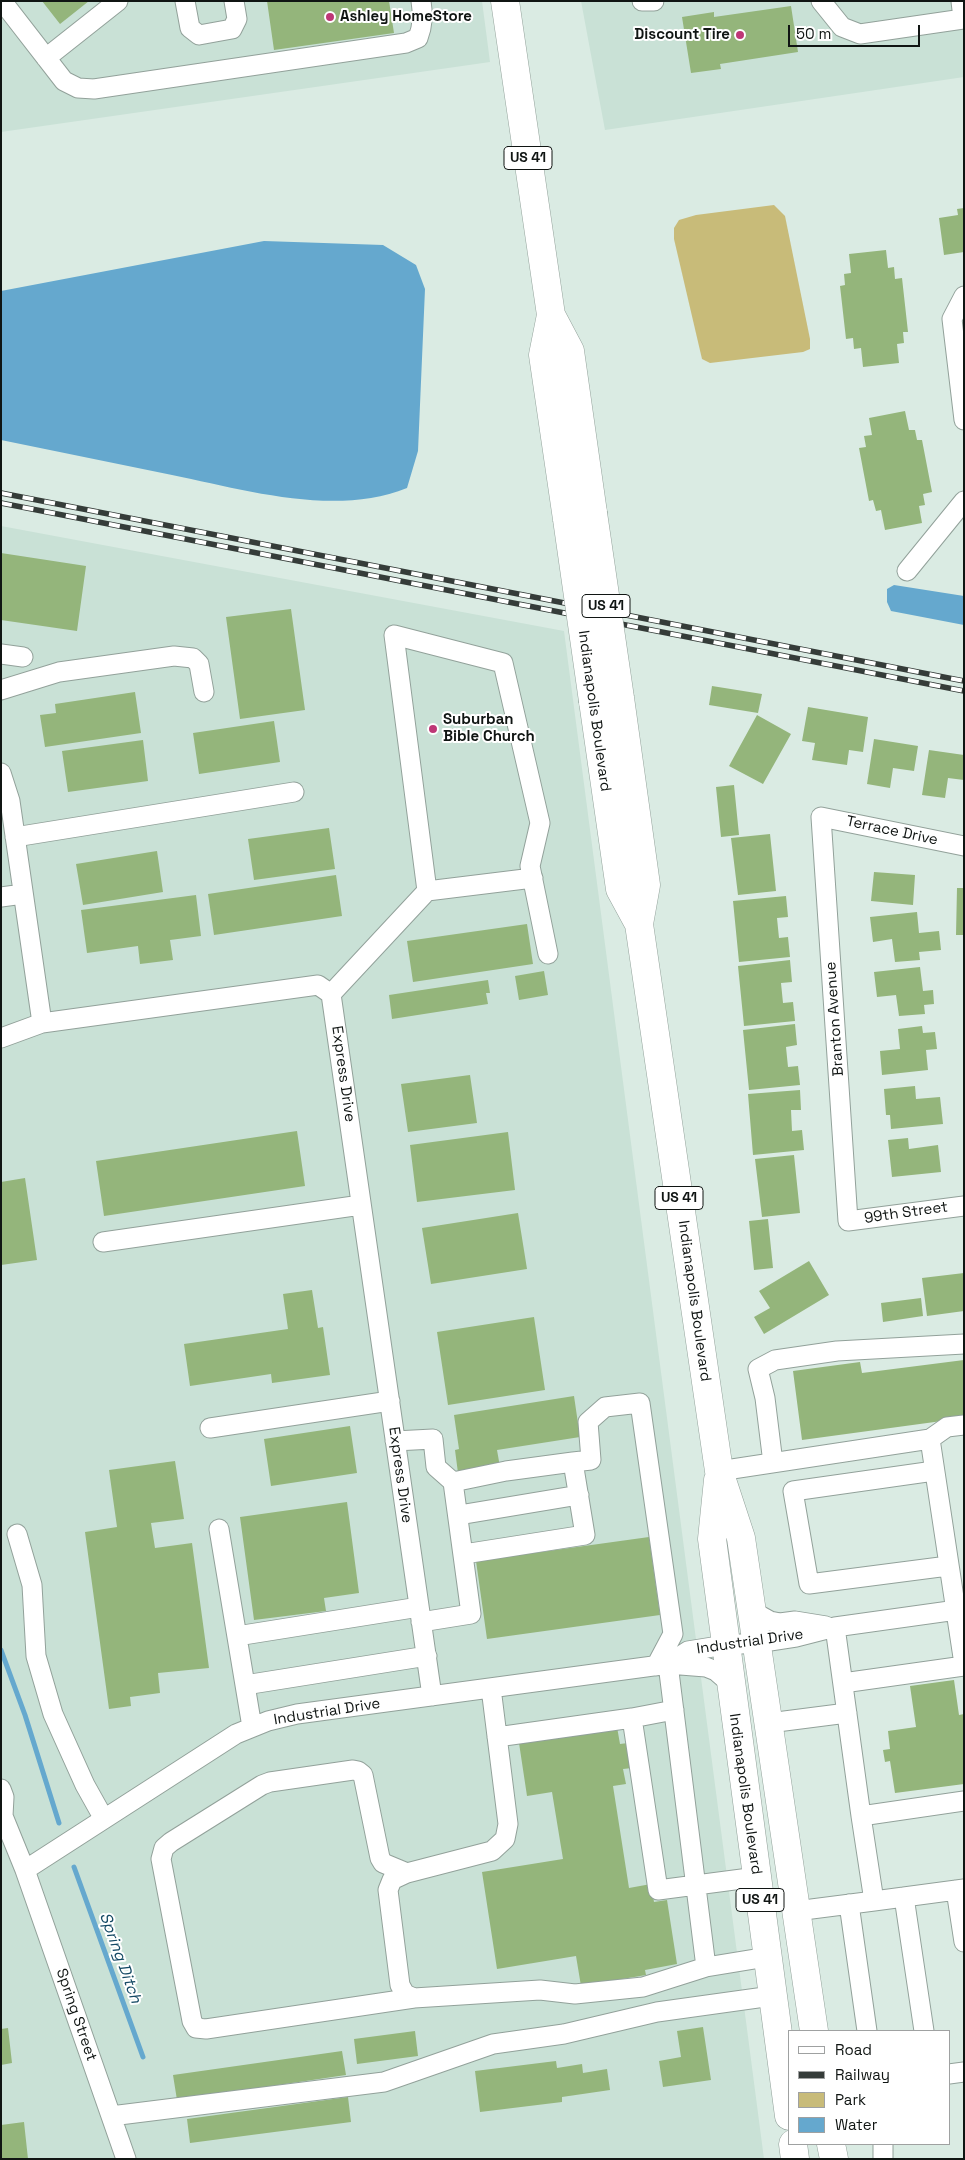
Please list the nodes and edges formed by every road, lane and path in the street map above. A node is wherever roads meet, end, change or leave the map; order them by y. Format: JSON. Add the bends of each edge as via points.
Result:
{"nodes":[{"id":1,"x":2,"y":1,"type":"edge"},
{"id":2,"x":118,"y":1,"type":"edge"},
{"id":3,"x":185,"y":1,"type":"edge"},
{"id":4,"x":234,"y":1,"type":"edge"},
{"id":5,"x":421,"y":1,"type":"edge"},
{"id":6,"x":505,"y":1,"type":"edge"},
{"id":7,"x":642,"y":1,"type":"edge"},
{"id":8,"x":654,"y":1,"type":"edge"},
{"id":9,"x":821,"y":1,"type":"edge"},
{"id":10,"x":961,"y":1,"type":"edge"},
{"id":11,"x":964,"y":19,"type":"edge"},
{"id":12,"x":46,"y":58,"type":"junction"},
{"id":13,"x":964,"y":296,"type":"edge"},
{"id":14,"x":552,"y":315,"type":"junction"},
{"id":15,"x":964,"y":420,"type":"edge"},
{"id":16,"x":964,"y":501,"type":"edge"},
{"id":17,"x":907,"y":571,"type":"dead end"},
{"id":18,"x":1,"y":654,"type":"edge"},
{"id":19,"x":23,"y":658,"type":"dead end"},
{"id":20,"x":1,"y":690,"type":"edge"},
{"id":21,"x":204,"y":692,"type":"dead end"},
{"id":22,"x":1,"y":773,"type":"edge"},
{"id":23,"x":294,"y":792,"type":"dead end"},
{"id":24,"x":821,"y":817,"type":"joint"},
{"id":25,"x":15,"y":837,"type":"junction"},
{"id":26,"x":964,"y":846,"type":"edge"},
{"id":27,"x":532,"y":878,"type":"junction"},
{"id":28,"x":427,"y":891,"type":"junction"},
{"id":29,"x":23,"y":894,"type":"junction"},
{"id":30,"x":1,"y":897,"type":"edge"},
{"id":31,"x":639,"y":924,"type":"junction"},
{"id":32,"x":548,"y":954,"type":"dead end"},
{"id":33,"x":331,"y":994,"type":"junction"},
{"id":34,"x":42,"y":1023,"type":"junction"},
{"id":35,"x":1,"y":1038,"type":"edge"},
{"id":36,"x":362,"y":1205,"type":"junction"},
{"id":37,"x":964,"y":1206,"type":"edge"},
{"id":38,"x":848,"y":1221,"type":"joint"},
{"id":39,"x":103,"y":1242,"type":"dead end"},
{"id":40,"x":964,"y":1344,"type":"edge"},
{"id":41,"x":390,"y":1401,"type":"junction"},
{"id":42,"x":964,"y":1425,"type":"edge"},
{"id":43,"x":210,"y":1428,"type":"dead end"},
{"id":44,"x":930,"y":1439,"type":"junction"},
{"id":45,"x":395,"y":1440,"type":"junction"},
{"id":46,"x":574,"y":1462,"type":"junction"},
{"id":47,"x":773,"y":1463,"type":"junction"},
{"id":48,"x":719,"y":1471,"type":"junction"},
{"id":49,"x":934,"y":1471,"type":"junction"},
{"id":50,"x":453,"y":1482,"type":"junction"},
{"id":51,"x":579,"y":1495,"type":"junction"},
{"id":52,"x":459,"y":1515,"type":"junction"},
{"id":53,"x":220,"y":1529,"type":"dead end"},
{"id":54,"x":17,"y":1534,"type":"dead end"},
{"id":55,"x":464,"y":1554,"type":"junction"},
{"id":56,"x":948,"y":1566,"type":"junction"},
{"id":57,"x":960,"y":1610,"type":"edge"},
{"id":58,"x":752,"y":1611,"type":"junction"},
{"id":59,"x":420,"y":1614,"type":"junction"},
{"id":60,"x":835,"y":1627,"type":"junction"},
{"id":61,"x":237,"y":1636,"type":"junction"},
{"id":62,"x":757,"y":1643,"type":"junction"},
{"id":63,"x":725,"y":1645,"type":"junction"},
{"id":64,"x":427,"y":1656,"type":"junction"},
{"id":65,"x":662,"y":1665,"type":"junction"},
{"id":66,"x":964,"y":1665,"type":"edge"},
{"id":67,"x":843,"y":1683,"type":"junction"},
{"id":68,"x":730,"y":1684,"type":"junction"},
{"id":69,"x":245,"y":1685,"type":"junction"},
{"id":70,"x":491,"y":1688,"type":"junction"},
{"id":71,"x":432,"y":1696,"type":"junction"},
{"id":72,"x":674,"y":1710,"type":"junction"},
{"id":73,"x":847,"y":1713,"type":"junction"},
{"id":74,"x":632,"y":1718,"type":"junction"},
{"id":75,"x":769,"y":1723,"type":"junction"},
{"id":76,"x":252,"y":1727,"type":"junction"},
{"id":77,"x":497,"y":1736,"type":"junction"},
{"id":78,"x":1,"y":1789,"type":"edge"},
{"id":79,"x":964,"y":1801,"type":"edge"},
{"id":80,"x":861,"y":1816,"type":"junction"},
{"id":81,"x":2,"y":1817,"type":"edge"},
{"id":82,"x":104,"y":1820,"type":"junction"},
{"id":83,"x":25,"y":1870,"type":"junction"},
{"id":84,"x":407,"y":1873,"type":"junction"},
{"id":85,"x":757,"y":1877,"type":"junction"},
{"id":86,"x":696,"y":1886,"type":"junction"},
{"id":87,"x":960,"y":1890,"type":"edge"},
{"id":88,"x":904,"y":1897,"type":"junction"},
{"id":89,"x":874,"y":1901,"type":"junction"},
{"id":90,"x":848,"y":1904,"type":"junction"},
{"id":91,"x":796,"y":1911,"type":"junction"},
{"id":92,"x":964,"y":1942,"type":"edge"},
{"id":93,"x":767,"y":1957,"type":"junction"},
{"id":94,"x":706,"y":1967,"type":"junction"},
{"id":95,"x":772,"y":1996,"type":"junction"},
{"id":96,"x":414,"y":1998,"type":"junction"},
{"id":97,"x":814,"y":2030,"type":"edge"},
{"id":98,"x":867,"y":2030,"type":"edge"},
{"id":99,"x":924,"y":2030,"type":"edge"},
{"id":100,"x":964,"y":2072,"type":"edge"},
{"id":101,"x":950,"y":2074,"type":"edge"},
{"id":102,"x":788,"y":2109,"type":"edge"},
{"id":103,"x":111,"y":2116,"type":"junction"},
{"id":104,"x":792,"y":2145,"type":"edge"},
{"id":105,"x":831,"y":2145,"type":"edge"},
{"id":106,"x":883,"y":2145,"type":"edge"},
{"id":107,"x":126,"y":2159,"type":"edge"},
{"id":108,"x":794,"y":2159,"type":"edge"},
{"id":109,"x":834,"y":2159,"type":"edge"},
{"id":110,"x":884,"y":2159,"type":"edge"}],
"edges":[{"from":1,"to":12,"type":"street"},
{"from":2,"to":12,"type":"street"},
{"from":3,"to":4,"type":"street","via":[[190,28],[199,35],[232,29],[237,19]]},
{"from":5,"to":12,"type":"street","via":[[423,17],[418,38],[396,45],[94,89],[78,88],[64,81]]},
{"from":6,"to":14,"type":"highway","name":"Indianapolis Boulevard","number":"US 41"},
{"from":7,"to":8,"type":"street"},
{"from":9,"to":11,"type":"street","via":[[842,27],[860,34]]},
{"from":10,"to":11,"type":"street"},
{"from":13,"to":15,"type":"street","via":[[952,319]]},
{"from":14,"to":31,"type":"highway","name":"Indianapolis Boulevard","number":"US 41","bridge":true,"via":[[570,351],[620,698],[646,885]]},
{"from":14,"to":31,"type":"highway","name":"Indianapolis Boulevard","number":"US 41","bridge":true,"via":[[543,355],[620,889]]},
{"from":16,"to":17,"type":"street"},
{"from":18,"to":19,"type":"street"},
{"from":20,"to":21,"type":"street","via":[[59,672],[174,656],[193,658],[199,664]]},
{"from":22,"to":25,"type":"street","via":[[10,802]]},
{"from":23,"to":25,"type":"street"},
{"from":24,"to":26,"type":"street","name":"Terrace Drive"},
{"from":24,"to":38,"type":"street","name":"Branton Avenue"},
{"from":25,"to":29,"type":"street"},
{"from":27,"to":28,"type":"street"},
{"from":27,"to":28,"type":"street","via":[[530,866],[540,823],[503,663],[394,635]]},
{"from":27,"to":32,"type":"street"},
{"from":28,"to":33,"type":"street"},
{"from":29,"to":30,"type":"street"},
{"from":29,"to":34,"type":"street"},
{"from":31,"to":48,"type":"highway","name":"Indianapolis Boulevard","number":"US 41"},
{"from":33,"to":34,"type":"street","via":[[318,986]]},
{"from":33,"to":36,"type":"street","name":"Express Drive"},
{"from":34,"to":35,"type":"street"},
{"from":36,"to":39,"type":"street"},
{"from":36,"to":41,"type":"street","name":"Express Drive"},
{"from":37,"to":38,"type":"street","name":"99th Street"},
{"from":40,"to":47,"type":"street","via":[[837,1351],[774,1360],[758,1369]]},
{"from":41,"to":43,"type":"street"},
{"from":41,"to":45,"type":"street","name":"Express Drive"},
{"from":42,"to":44,"type":"street","via":[[947,1427]]},
{"from":44,"to":47,"type":"street"},
{"from":44,"to":49,"type":"street"},
{"from":45,"to":50,"type":"street","via":[[433,1439],[436,1467]]},
{"from":45,"to":59,"type":"street","name":"Express Drive"},
{"from":46,"to":50,"type":"street"},
{"from":46,"to":51,"type":"street"},
{"from":46,"to":65,"type":"street","via":[[590,1460],[588,1422],[605,1407],[640,1403],[673,1634]]},
{"from":47,"to":48,"type":"street"},
{"from":48,"to":58,"type":"highway","name":"Indianapolis Boulevard","number":"US 41","via":[[741,1538]]},
{"from":48,"to":63,"type":"highway","name":"Indianapolis Boulevard","number":"US 41","via":[[712,1539]]},
{"from":49,"to":56,"type":"street"},
{"from":49,"to":56,"type":"street","via":[[794,1491],[808,1584]]},
{"from":50,"to":52,"type":"street"},
{"from":51,"to":52,"type":"street"},
{"from":51,"to":55,"type":"street","via":[[585,1535]]},
{"from":52,"to":55,"type":"street"},
{"from":53,"to":61,"type":"street"},
{"from":54,"to":82,"type":"street","via":[[32,1585],[36,1656],[53,1714]]},
{"from":55,"to":59,"type":"street","via":[[471,1614]]},
{"from":56,"to":57,"type":"street"},
{"from":57,"to":60,"type":"street","name":"Industrial Drive"},
{"from":57,"to":66,"type":"street"},
{"from":58,"to":60,"type":"street","name":"Industrial Drive","via":[[780,1623]]},
{"from":58,"to":62,"type":"highway","name":"Indianapolis Boulevard","number":"US 41"},
{"from":59,"to":61,"type":"street"},
{"from":59,"to":64,"type":"street","name":"Express Drive"},
{"from":60,"to":62,"type":"street","name":"Industrial Drive"},
{"from":60,"to":67,"type":"street"},
{"from":61,"to":69,"type":"street"},
{"from":62,"to":63,"type":"street","name":"Industrial Drive"},
{"from":62,"to":75,"type":"highway","name":"Indianapolis Boulevard","number":"US 41"},
{"from":63,"to":65,"type":"street","name":"Industrial Drive","via":[[688,1651]]},
{"from":63,"to":68,"type":"highway","name":"Indianapolis Boulevard","number":"US 41"},
{"from":64,"to":69,"type":"street"},
{"from":64,"to":71,"type":"street","name":"Express Drive"},
{"from":65,"to":68,"type":"street","name":"Industrial Drive","via":[[706,1667],[716,1671]]},
{"from":65,"to":70,"type":"street","name":"Industrial Drive"},
{"from":65,"to":72,"type":"street"},
{"from":66,"to":67,"type":"street"},
{"from":67,"to":73,"type":"street"},
{"from":68,"to":85,"type":"highway","name":"Indianapolis Boulevard","number":"US 41"},
{"from":69,"to":76,"type":"street"},
{"from":70,"to":71,"type":"street","name":"Industrial Drive"},
{"from":70,"to":77,"type":"street"},
{"from":71,"to":76,"type":"street","name":"Industrial Drive","via":[[297,1714]]},
{"from":72,"to":74,"type":"street"},
{"from":72,"to":86,"type":"street"},
{"from":73,"to":75,"type":"street"},
{"from":73,"to":80,"type":"street"},
{"from":74,"to":77,"type":"street"},
{"from":74,"to":86,"type":"street","via":[[658,1890]]},
{"from":75,"to":91,"type":"highway","name":"Indianapolis Boulevard","number":"US 41"},
{"from":76,"to":82,"type":"street","name":"Industrial Drive","via":[[236,1734]]},
{"from":77,"to":84,"type":"street","via":[[508,1824],[505,1839],[492,1851]]},
{"from":78,"to":81,"type":"street","name":"Spring Street","via":[[4,1797]]},
{"from":79,"to":80,"type":"street"},
{"from":80,"to":89,"type":"street"},
{"from":81,"to":83,"type":"street","name":"Spring Street"},
{"from":82,"to":83,"type":"street","name":"Industrial Drive"},
{"from":83,"to":103,"type":"street","name":"Spring Street"},
{"from":84,"to":96,"type":"street","via":[[392,1880],[388,1890],[400,1986],[405,1994]]},
{"from":84,"to":96,"type":"street","via":[[383,1863],[380,1858],[363,1775],[353,1770],[262,1785],[171,1842],[164,1848],[161,1859],[196,2028]]},
{"from":85,"to":86,"type":"street"},
{"from":85,"to":93,"type":"highway","name":"Indianapolis Boulevard","number":"US 41"},
{"from":86,"to":94,"type":"street"},
{"from":87,"to":88,"type":"street"},
{"from":87,"to":92,"type":"street"},
{"from":88,"to":89,"type":"street"},
{"from":88,"to":99,"type":"street"},
{"from":89,"to":90,"type":"street"},
{"from":90,"to":91,"type":"street"},
{"from":90,"to":98,"type":"street"},
{"from":91,"to":97,"type":"highway","name":"Indianapolis Boulevard","number":"US 41"},
{"from":93,"to":94,"type":"street"},
{"from":93,"to":95,"type":"highway","name":"Indianapolis Boulevard","number":"US 41"},
{"from":94,"to":96,"type":"street","via":[[643,1987],[575,1994],[540,1990]]},
{"from":95,"to":102,"type":"highway","name":"Indianapolis Boulevard","number":"US 41"},
{"from":95,"to":103,"type":"street","via":[[657,2012],[564,2034],[493,2044],[384,2082]]},
{"from":100,"to":101,"type":"street"},
{"from":103,"to":107,"type":"street","name":"Spring Street"},
{"from":104,"to":108,"type":"highway"},
{"from":105,"to":109,"type":"highway"},
{"from":106,"to":110,"type":"street"}]}
